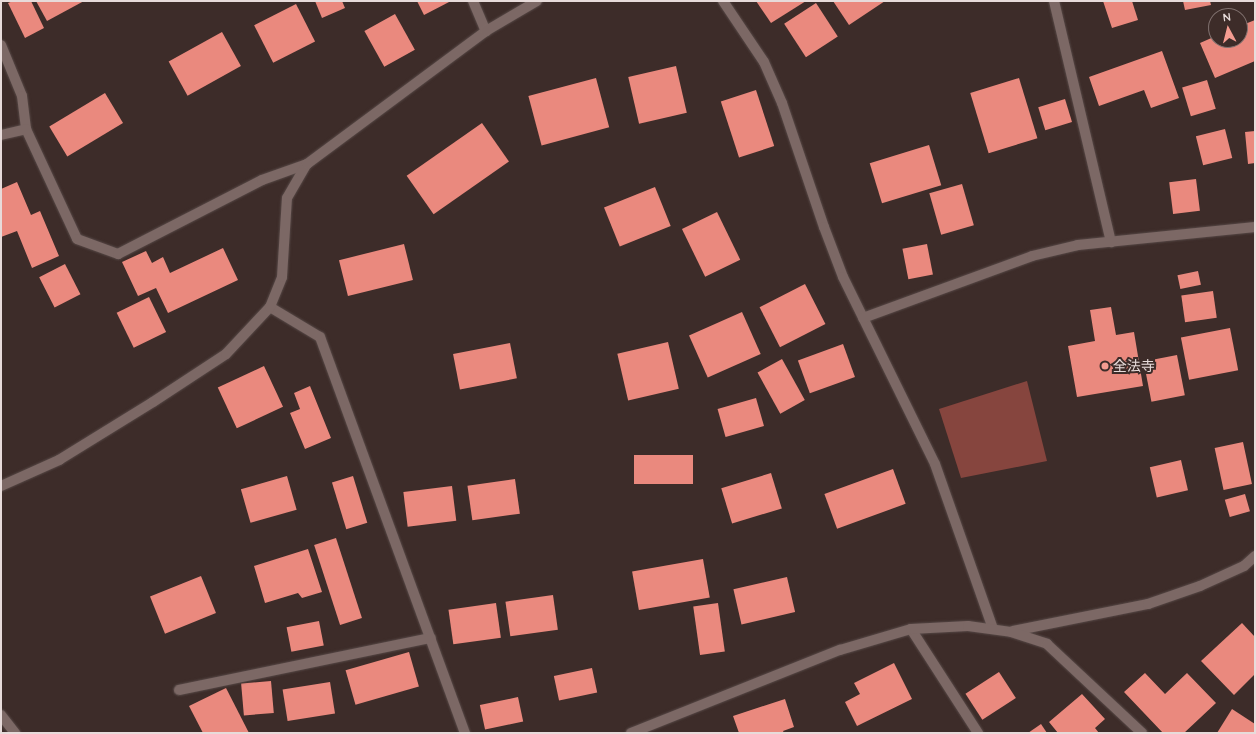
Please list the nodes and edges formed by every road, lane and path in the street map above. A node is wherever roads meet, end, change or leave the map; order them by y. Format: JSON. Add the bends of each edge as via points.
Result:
{"nodes":[{"id":1,"x":473,"y":1,"type":"edge"},
{"id":2,"x":537,"y":1,"type":"edge"},
{"id":3,"x":723,"y":1,"type":"edge"},
{"id":4,"x":1054,"y":1,"type":"edge"},
{"id":5,"x":486,"y":31,"type":"junction"},
{"id":6,"x":1,"y":44,"type":"edge"},
{"id":7,"x":26,"y":129,"type":"junction"},
{"id":8,"x":1,"y":135,"type":"edge"},
{"id":9,"x":307,"y":164,"type":"junction"},
{"id":10,"x":1255,"y":227,"type":"edge"},
{"id":11,"x":1111,"y":242,"type":"junction"},
{"id":12,"x":270,"y":307,"type":"junction"},
{"id":13,"x":863,"y":318,"type":"junction"},
{"id":14,"x":1,"y":486,"type":"edge"},
{"id":15,"x":1255,"y":556,"type":"edge"},
{"id":16,"x":911,"y":629,"type":"junction"},
{"id":17,"x":993,"y":629,"type":"junction"},
{"id":18,"x":1011,"y":632,"type":"junction"},
{"id":19,"x":431,"y":638,"type":"junction"},
{"id":20,"x":179,"y":690,"type":"dead end"},
{"id":21,"x":1,"y":715,"type":"edge"},
{"id":22,"x":15,"y":733,"type":"edge"},
{"id":23,"x":465,"y":733,"type":"edge"},
{"id":24,"x":633,"y":733,"type":"edge"},
{"id":25,"x":978,"y":733,"type":"edge"},
{"id":26,"x":1142,"y":733,"type":"edge"}],
"edges":[{"from":1,"to":5,"type":"street"},
{"from":2,"to":5,"type":"street"},
{"from":3,"to":13,"type":"street","via":[[764,62],[782,103],[843,277]]},
{"from":4,"to":11,"type":"street"},
{"from":5,"to":9,"type":"street"},
{"from":6,"to":7,"type":"street","via":[[22,96]]},
{"from":7,"to":8,"type":"street"},
{"from":7,"to":9,"type":"street","via":[[77,239],[118,254],[262,180]]},
{"from":9,"to":12,"type":"street","via":[[287,198],[282,277]]},
{"from":10,"to":11,"type":"street"},
{"from":11,"to":13,"type":"street","via":[[1032,256]]},
{"from":12,"to":14,"type":"street","via":[[226,354],[59,460]]},
{"from":12,"to":19,"type":"street","via":[[320,337]]},
{"from":13,"to":17,"type":"street","via":[[934,464]]},
{"from":15,"to":18,"type":"street","via":[[1244,566],[1200,586],[1148,604]]},
{"from":16,"to":17,"type":"street","via":[[968,626]]},
{"from":16,"to":24,"type":"street","via":[[840,650]]},
{"from":16,"to":25,"type":"street"},
{"from":17,"to":18,"type":"street"},
{"from":18,"to":26,"type":"street","via":[[1047,644]]},
{"from":19,"to":20,"type":"street"},
{"from":19,"to":23,"type":"street"},
{"from":21,"to":22,"type":"street"}]}
